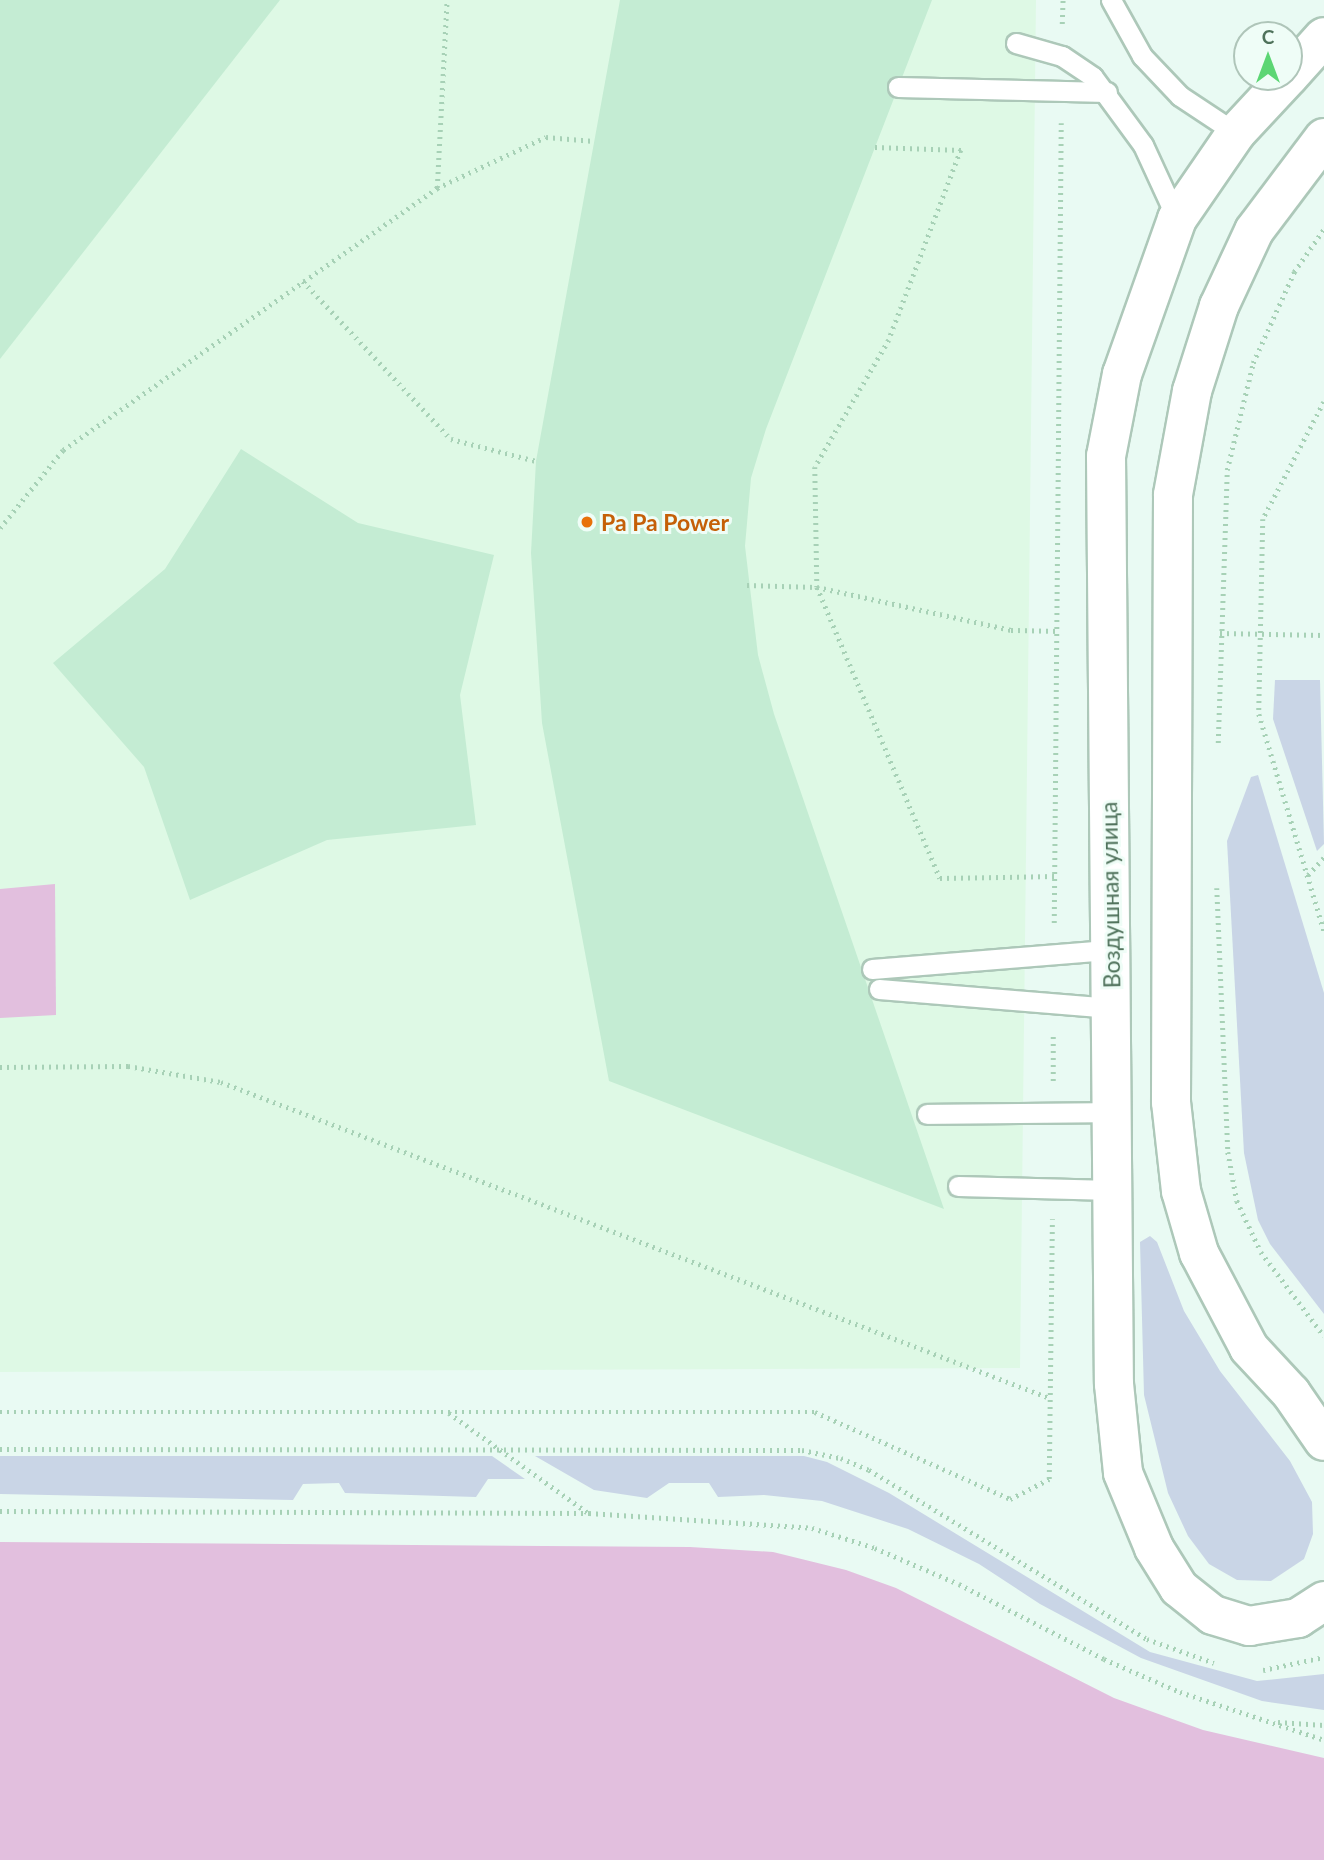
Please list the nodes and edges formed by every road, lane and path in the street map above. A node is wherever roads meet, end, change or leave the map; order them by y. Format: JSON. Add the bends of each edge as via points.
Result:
{"nodes":[{"id":1,"x":447,"y":0,"type":"edge"},
{"id":2,"x":1063,"y":0,"type":"edge"},
{"id":3,"x":1111,"y":0,"type":"edge"},
{"id":4,"x":1324,"y":37,"type":"edge"},
{"id":5,"x":1016,"y":43,"type":"dead end"},
{"id":6,"x":1062,"y":56,"type":"junction"},
{"id":7,"x":1303,"y":61,"type":"edge"},
{"id":8,"x":898,"y":87,"type":"dead end"},
{"id":9,"x":1062,"y":91,"type":"junction"},
{"id":10,"x":1276,"y":91,"type":"edge"},
{"id":11,"x":1107,"y":92,"type":"junction"},
{"id":12,"x":1236,"y":133,"type":"junction"},
{"id":13,"x":1324,"y":138,"type":"edge"},
{"id":14,"x":594,"y":141,"type":"dead end"},
{"id":15,"x":876,"y":146,"type":"dead end"},
{"id":16,"x":437,"y":188,"type":"junction"},
{"id":17,"x":1177,"y":219,"type":"junction"},
{"id":18,"x":1324,"y":229,"type":"edge"},
{"id":19,"x":303,"y":281,"type":"junction"},
{"id":20,"x":1324,"y":402,"type":"edge"},
{"id":21,"x":536,"y":461,"type":"dead end"},
{"id":22,"x":0,"y":528,"type":"edge"},
{"id":23,"x":747,"y":585,"type":"dead end"},
{"id":24,"x":817,"y":587,"type":"junction"},
{"id":25,"x":1057,"y":631,"type":"junction"},
{"id":26,"x":1068,"y":631,"type":"dead end"},
{"id":27,"x":1213,"y":634,"type":"dead end"},
{"id":28,"x":1222,"y":634,"type":"junction"},
{"id":29,"x":1261,"y":634,"type":"junction"},
{"id":30,"x":1324,"y":635,"type":"edge"},
{"id":31,"x":1217,"y":756,"type":"dead end"},
{"id":32,"x":1324,"y":857,"type":"edge"},
{"id":33,"x":1308,"y":875,"type":"junction"},
{"id":34,"x":1055,"y":876,"type":"junction"},
{"id":35,"x":1217,"y":877,"type":"dead end"},
{"id":36,"x":1324,"y":931,"type":"edge"},
{"id":37,"x":1110,"y":950,"type":"junction"},
{"id":38,"x":1054,"y":954,"type":"junction"},
{"id":39,"x":872,"y":969,"type":"dead end"},
{"id":40,"x":879,"y":989,"type":"dead end"},
{"id":41,"x":1054,"y":1004,"type":"junction"},
{"id":42,"x":1111,"y":1008,"type":"junction"},
{"id":43,"x":0,"y":1068,"type":"edge"},
{"id":44,"x":1112,"y":1112,"type":"junction"},
{"id":45,"x":1053,"y":1113,"type":"junction"},
{"id":46,"x":927,"y":1114,"type":"dead end"},
{"id":47,"x":958,"y":1186,"type":"dead end"},
{"id":48,"x":1052,"y":1189,"type":"junction"},
{"id":49,"x":1112,"y":1190,"type":"junction"},
{"id":50,"x":1324,"y":1336,"type":"edge"},
{"id":51,"x":1050,"y":1398,"type":"junction"},
{"id":52,"x":0,"y":1412,"type":"edge"},
{"id":53,"x":448,"y":1412,"type":"junction"},
{"id":54,"x":1324,"y":1441,"type":"edge"},
{"id":55,"x":0,"y":1449,"type":"edge"},
{"id":56,"x":504,"y":1450,"type":"junction"},
{"id":57,"x":0,"y":1511,"type":"edge"},
{"id":58,"x":589,"y":1513,"type":"junction"},
{"id":59,"x":1324,"y":1601,"type":"edge"},
{"id":60,"x":1324,"y":1657,"type":"edge"},
{"id":61,"x":1228,"y":1666,"type":"dead end"},
{"id":62,"x":1254,"y":1671,"type":"dead end"},
{"id":63,"x":1270,"y":1722,"type":"junction"},
{"id":64,"x":1324,"y":1726,"type":"edge"},
{"id":65,"x":1324,"y":1740,"type":"edge"}],
"edges":[{"from":1,"to":16,"type":"path"},
{"from":2,"to":6,"type":"path"},
{"from":3,"to":12,"type":"lane","via":[[1142,56],[1180,96]]},
{"from":4,"to":7,"type":"street","name":"Воздушная улица"},
{"from":5,"to":6,"type":"lane"},
{"from":6,"to":11,"type":"lane"},
{"from":8,"to":9,"type":"lane"},
{"from":9,"to":11,"type":"lane"},
{"from":9,"to":25,"type":"path"},
{"from":10,"to":12,"type":"street","name":"Воздушная улица"},
{"from":11,"to":17,"type":"lane","via":[[1143,145]]},
{"from":12,"to":17,"type":"street","name":"Воздушная улица"},
{"from":13,"to":54,"type":"street","via":[[1254,231],[1219,306],[1192,391],[1173,495],[1171,1102],[1181,1191],[1199,1253],[1250,1348],[1292,1393]]},
{"from":14,"to":16,"type":"path","via":[[546,137]]},
{"from":15,"to":24,"type":"path","via":[[961,150],[889,340],[815,467]]},
{"from":16,"to":19,"type":"path"},
{"from":17,"to":37,"type":"street","name":"Воздушная улица","via":[[1122,374],[1106,456]]},
{"from":18,"to":28,"type":"path","via":[[1294,272],[1272,319],[1253,363],[1240,413],[1227,470]]},
{"from":19,"to":21,"type":"path","via":[[451,439]]},
{"from":19,"to":22,"type":"path","via":[[63,450]]},
{"from":20,"to":29,"type":"path","via":[[1263,519]]},
{"from":23,"to":24,"type":"path"},
{"from":24,"to":25,"type":"path","via":[[1011,631]]},
{"from":24,"to":34,"type":"path","via":[[940,878]]},
{"from":25,"to":26,"type":"path"},
{"from":25,"to":34,"type":"path"},
{"from":27,"to":28,"type":"path"},
{"from":28,"to":29,"type":"path"},
{"from":28,"to":31,"type":"path"},
{"from":29,"to":30,"type":"path"},
{"from":29,"to":33,"type":"path","via":[[1259,714]]},
{"from":32,"to":33,"type":"path"},
{"from":33,"to":36,"type":"path"},
{"from":34,"to":38,"type":"path"},
{"from":35,"to":50,"type":"path","via":[[1228,1152],[1237,1201],[1261,1252]]},
{"from":37,"to":38,"type":"lane"},
{"from":37,"to":42,"type":"street","name":"Воздушная улица"},
{"from":38,"to":39,"type":"lane"},
{"from":40,"to":41,"type":"lane"},
{"from":41,"to":42,"type":"lane"},
{"from":41,"to":45,"type":"path"},
{"from":42,"to":44,"type":"street","name":"Воздушная улица"},
{"from":43,"to":51,"type":"path","via":[[128,1066],[221,1082]]},
{"from":44,"to":45,"type":"lane"},
{"from":44,"to":49,"type":"street","name":"Воздушная улица"},
{"from":45,"to":46,"type":"lane"},
{"from":47,"to":48,"type":"lane"},
{"from":48,"to":49,"type":"lane"},
{"from":48,"to":51,"type":"path"},
{"from":49,"to":59,"type":"street","name":"Воздушная улица","via":[[1114,1384],[1123,1473],[1154,1548],[1179,1588],[1213,1615],[1250,1626],[1298,1618]]},
{"from":51,"to":53,"type":"path","via":[[1049,1479],[1010,1499],[815,1412]]},
{"from":52,"to":53,"type":"path"},
{"from":53,"to":56,"type":"path"},
{"from":55,"to":56,"type":"path"},
{"from":56,"to":58,"type":"path"},
{"from":56,"to":61,"type":"path","via":[[803,1450],[841,1458],[869,1470],[1147,1639]]},
{"from":57,"to":58,"type":"path"},
{"from":58,"to":63,"type":"path","via":[[812,1528],[876,1548],[1180,1692]]},
{"from":60,"to":62,"type":"path"},
{"from":63,"to":64,"type":"path"},
{"from":63,"to":65,"type":"path"}]}
